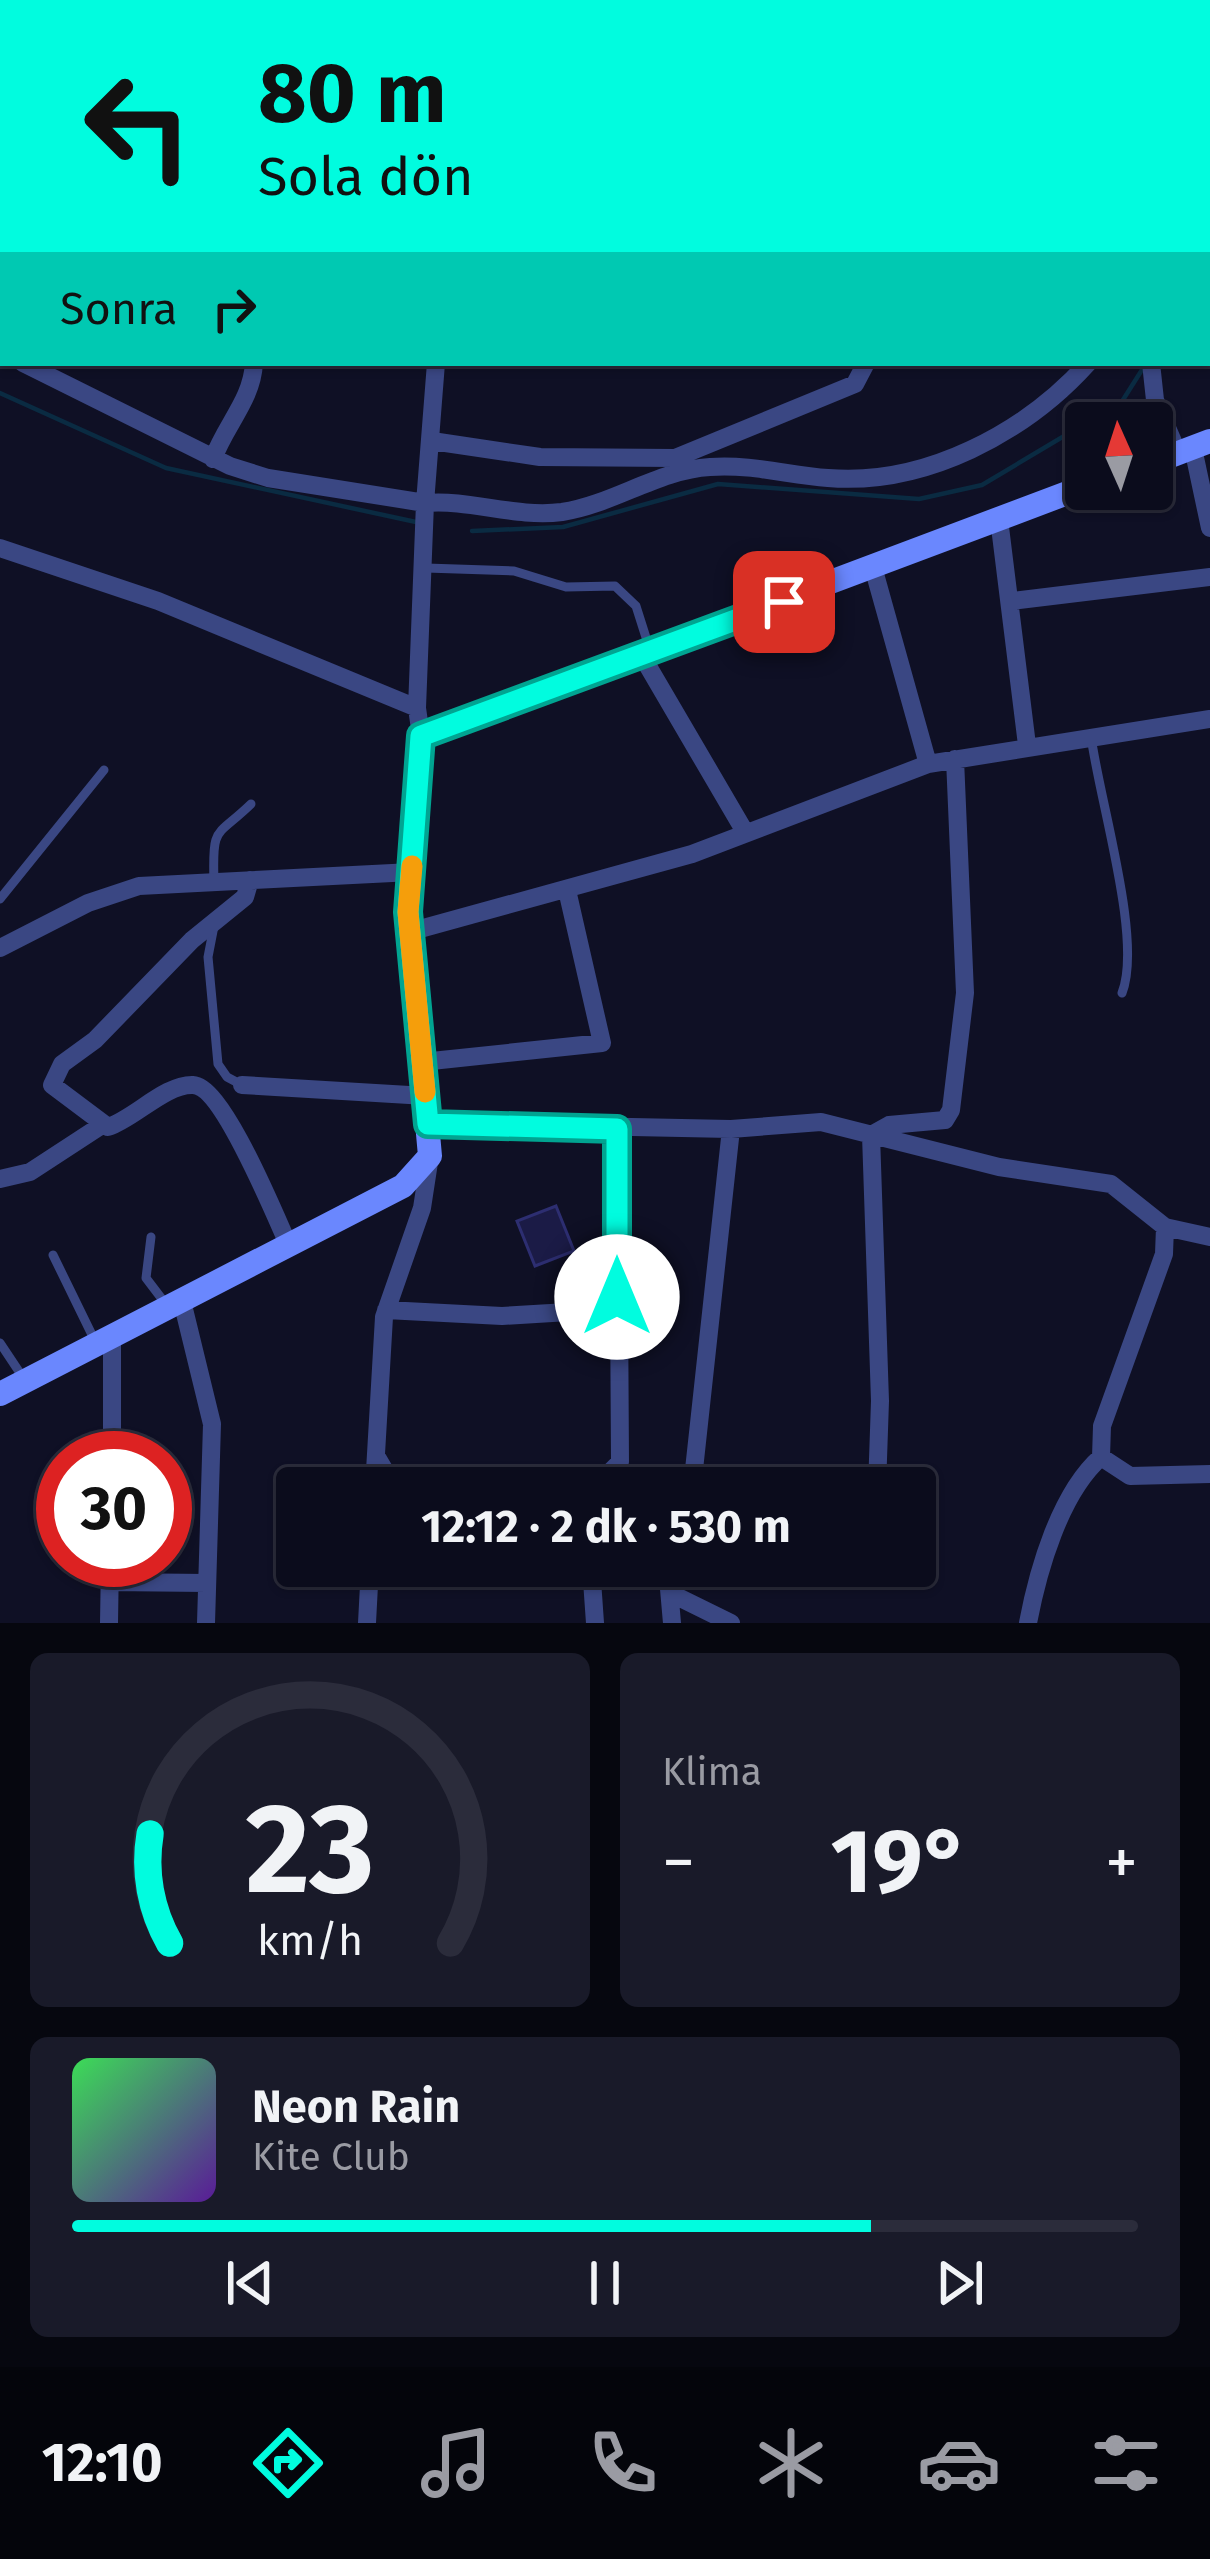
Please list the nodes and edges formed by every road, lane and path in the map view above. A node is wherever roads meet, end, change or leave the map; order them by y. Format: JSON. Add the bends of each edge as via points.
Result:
{"nodes":[{"id":1,"x":29,"y":366,"type":"edge"},
{"id":2,"x":254,"y":366,"type":"edge"},
{"id":3,"x":436,"y":366,"type":"edge"},
{"id":4,"x":864,"y":366,"type":"edge"},
{"id":5,"x":1085,"y":366,"type":"edge"},
{"id":6,"x":1151,"y":366,"type":"edge"},
{"id":7,"x":432,"y":441,"type":"junction"},
{"id":8,"x":1194,"y":448,"type":"edge"},
{"id":9,"x":214,"y":459,"type":"junction"},
{"id":10,"x":1065,"y":494,"type":"edge"},
{"id":11,"x":425,"y":503,"type":"junction"},
{"id":12,"x":999,"y":519,"type":"junction"},
{"id":13,"x":1210,"y":528,"type":"edge"},
{"id":14,"x":0,"y":548,"type":"edge"},
{"id":15,"x":426,"y":568,"type":"junction"},
{"id":16,"x":873,"y":568,"type":"junction"},
{"id":17,"x":1210,"y":577,"type":"edge"},
{"id":18,"x":1012,"y":601,"type":"junction"},
{"id":19,"x":646,"y":654,"type":"junction"},
{"id":20,"x":416,"y":708,"type":"junction"},
{"id":21,"x":1210,"y":719,"type":"edge"},
{"id":22,"x":421,"y":736,"type":"junction"},
{"id":23,"x":1091,"y":736,"type":"junction"},
{"id":24,"x":1027,"y":745,"type":"junction"},
{"id":25,"x":955,"y":759,"type":"junction"},
{"id":26,"x":928,"y":764,"type":"junction"},
{"id":27,"x":104,"y":770,"type":"dead end"},
{"id":28,"x":251,"y":804,"type":"dead end"},
{"id":29,"x":745,"y":832,"type":"junction"},
{"id":30,"x":412,"y":872,"type":"junction"},
{"id":31,"x":250,"y":880,"type":"junction"},
{"id":32,"x":214,"y":882,"type":"junction"},
{"id":33,"x":567,"y":890,"type":"junction"},
{"id":34,"x":0,"y":899,"type":"edge"},
{"id":35,"x":215,"y":921,"type":"junction"},
{"id":36,"x":409,"y":932,"type":"junction"},
{"id":37,"x":0,"y":948,"type":"edge"},
{"id":38,"x":1122,"y":993,"type":"dead end"},
{"id":39,"x":422,"y":1062,"type":"junction"},
{"id":40,"x":242,"y":1084,"type":"joint"},
{"id":41,"x":426,"y":1096,"type":"junction"},
{"id":42,"x":428,"y":1124,"type":"junction"},
{"id":43,"x":102,"y":1125,"type":"junction"},
{"id":44,"x":617,"y":1129,"type":"junction"},
{"id":45,"x":731,"y":1129,"type":"junction"},
{"id":46,"x":871,"y":1135,"type":"junction"},
{"id":47,"x":430,"y":1156,"type":"junction"},
{"id":48,"x":0,"y":1179,"type":"edge"},
{"id":49,"x":1165,"y":1227,"type":"junction"},
{"id":50,"x":1210,"y":1237,"type":"edge"},
{"id":51,"x":152,"y":1238,"type":"dead end"},
{"id":52,"x":289,"y":1246,"type":"junction"},
{"id":53,"x":53,"y":1255,"type":"dead end"},
{"id":54,"x":176,"y":1304,"type":"junction"},
{"id":55,"x":617,"y":1309,"type":"junction"},
{"id":56,"x":386,"y":1310,"type":"junction"},
{"id":57,"x":104,"y":1341,"type":"junction"},
{"id":58,"x":0,"y":1343,"type":"edge"},
{"id":59,"x":25,"y":1381,"type":"junction"},
{"id":60,"x":0,"y":1394,"type":"edge"},
{"id":61,"x":110,"y":1431,"type":"edge"},
{"id":62,"x":376,"y":1455,"type":"junction"},
{"id":63,"x":1101,"y":1457,"type":"junction"},
{"id":64,"x":375,"y":1467,"type":"edge"},
{"id":65,"x":381,"y":1467,"type":"edge"},
{"id":66,"x":615,"y":1467,"type":"edge"},
{"id":67,"x":694,"y":1467,"type":"edge"},
{"id":68,"x":878,"y":1467,"type":"edge"},
{"id":69,"x":1210,"y":1474,"type":"edge"},
{"id":70,"x":192,"y":1583,"type":"edge"},
{"id":71,"x":207,"y":1583,"type":"junction"},
{"id":72,"x":109,"y":1587,"type":"edge"},
{"id":73,"x":369,"y":1587,"type":"edge"},
{"id":74,"x":592,"y":1587,"type":"edge"},
{"id":75,"x":671,"y":1587,"type":"edge"},
{"id":76,"x":672,"y":1594,"type":"junction"},
{"id":77,"x":109,"y":1623,"type":"edge"},
{"id":78,"x":206,"y":1623,"type":"edge"},
{"id":79,"x":367,"y":1623,"type":"edge"},
{"id":80,"x":595,"y":1623,"type":"edge"},
{"id":81,"x":672,"y":1623,"type":"edge"},
{"id":82,"x":731,"y":1623,"type":"edge"},
{"id":83,"x":1028,"y":1623,"type":"edge"}],
"edges":[{"from":1,"to":9,"type":"street"},
{"from":2,"to":9,"type":"street"},
{"from":3,"to":7,"type":"street"},
{"from":4,"to":7,"type":"street","via":[[855,384],[675,458],[540,458]]},
{"from":5,"to":11,"type":"street","via":[[1000,434],[891,475],[707,467],[561,512]]},
{"from":6,"to":8,"type":"street","via":[[1155,400]]},
{"from":7,"to":11,"type":"street"},
{"from":8,"to":13,"type":"street"},
{"from":9,"to":11,"type":"street","via":[[268,478]]},
{"from":10,"to":12,"type":"street"},
{"from":11,"to":15,"type":"street"},
{"from":12,"to":16,"type":"street"},
{"from":12,"to":18,"type":"street"},
{"from":14,"to":20,"type":"street","via":[[158,601]]},
{"from":15,"to":19,"type":"lane","via":[[615,586],[636,606]]},
{"from":15,"to":20,"type":"street"},
{"from":16,"to":19,"type":"street"},
{"from":16,"to":26,"type":"street"},
{"from":17,"to":18,"type":"street"},
{"from":18,"to":24,"type":"street"},
{"from":19,"to":22,"type":"street"},
{"from":19,"to":29,"type":"street"},
{"from":20,"to":22,"type":"street"},
{"from":21,"to":23,"type":"street"},
{"from":22,"to":30,"type":"street"},
{"from":23,"to":24,"type":"street"},
{"from":23,"to":38,"type":"lane","via":[[1121,891]]},
{"from":24,"to":25,"type":"street"},
{"from":25,"to":26,"type":"street"},
{"from":25,"to":46,"type":"street","via":[[965,993],[951,1110],[945,1120],[889,1125]]},
{"from":26,"to":29,"type":"street"},
{"from":27,"to":34,"type":"lane"},
{"from":28,"to":32,"type":"lane","via":[[222,824]]},
{"from":29,"to":33,"type":"street"},
{"from":30,"to":31,"type":"street"},
{"from":30,"to":36,"type":"street"},
{"from":31,"to":32,"type":"street"},
{"from":31,"to":35,"type":"street","via":[[244,897]]},
{"from":32,"to":37,"type":"street","via":[[139,886]]},
{"from":33,"to":36,"type":"street"},
{"from":33,"to":39,"type":"street","via":[[602,1043]]},
{"from":35,"to":40,"type":"lane","via":[[208,957],[218,1064]]},
{"from":35,"to":43,"type":"street","via":[[54,1074],[56,1092]]},
{"from":36,"to":39,"type":"street"},
{"from":39,"to":41,"type":"street"},
{"from":40,"to":41,"type":"street"},
{"from":41,"to":42,"type":"street"},
{"from":42,"to":44,"type":"street"},
{"from":42,"to":47,"type":"street"},
{"from":43,"to":48,"type":"street","via":[[30,1172]]},
{"from":43,"to":52,"type":"street","via":[[191,1085],[204,1090],[226,1116]]},
{"from":44,"to":45,"type":"street"},
{"from":44,"to":55,"type":"street"},
{"from":45,"to":46,"type":"street","via":[[820,1122]]},
{"from":45,"to":67,"type":"street"},
{"from":46,"to":49,"type":"street","via":[[1111,1184]]},
{"from":46,"to":68,"type":"street"},
{"from":47,"to":52,"type":"street","via":[[404,1186]]},
{"from":47,"to":56,"type":"street","via":[[422,1208]]},
{"from":49,"to":50,"type":"street"},
{"from":49,"to":63,"type":"street","via":[[1164,1254],[1102,1426]]},
{"from":51,"to":54,"type":"lane","via":[[146,1278]]},
{"from":52,"to":54,"type":"street"},
{"from":53,"to":57,"type":"lane"},
{"from":54,"to":57,"type":"street"},
{"from":54,"to":71,"type":"street","via":[[212,1424]]},
{"from":55,"to":56,"type":"street","via":[[502,1316]]},
{"from":55,"to":66,"type":"street"},
{"from":56,"to":62,"type":"street"},
{"from":57,"to":59,"type":"street"},
{"from":57,"to":61,"type":"street"},
{"from":58,"to":59,"type":"lane"},
{"from":59,"to":60,"type":"street"},
{"from":62,"to":64,"type":"street"},
{"from":62,"to":65,"type":"street"},
{"from":63,"to":69,"type":"street","via":[[1130,1476]]},
{"from":63,"to":83,"type":"street","via":[[1065,1505]]},
{"from":70,"to":71,"type":"street"},
{"from":71,"to":78,"type":"street"},
{"from":72,"to":77,"type":"street"},
{"from":73,"to":79,"type":"street"},
{"from":74,"to":80,"type":"street"},
{"from":75,"to":76,"type":"street"},
{"from":76,"to":81,"type":"street"},
{"from":76,"to":82,"type":"street"}]}
